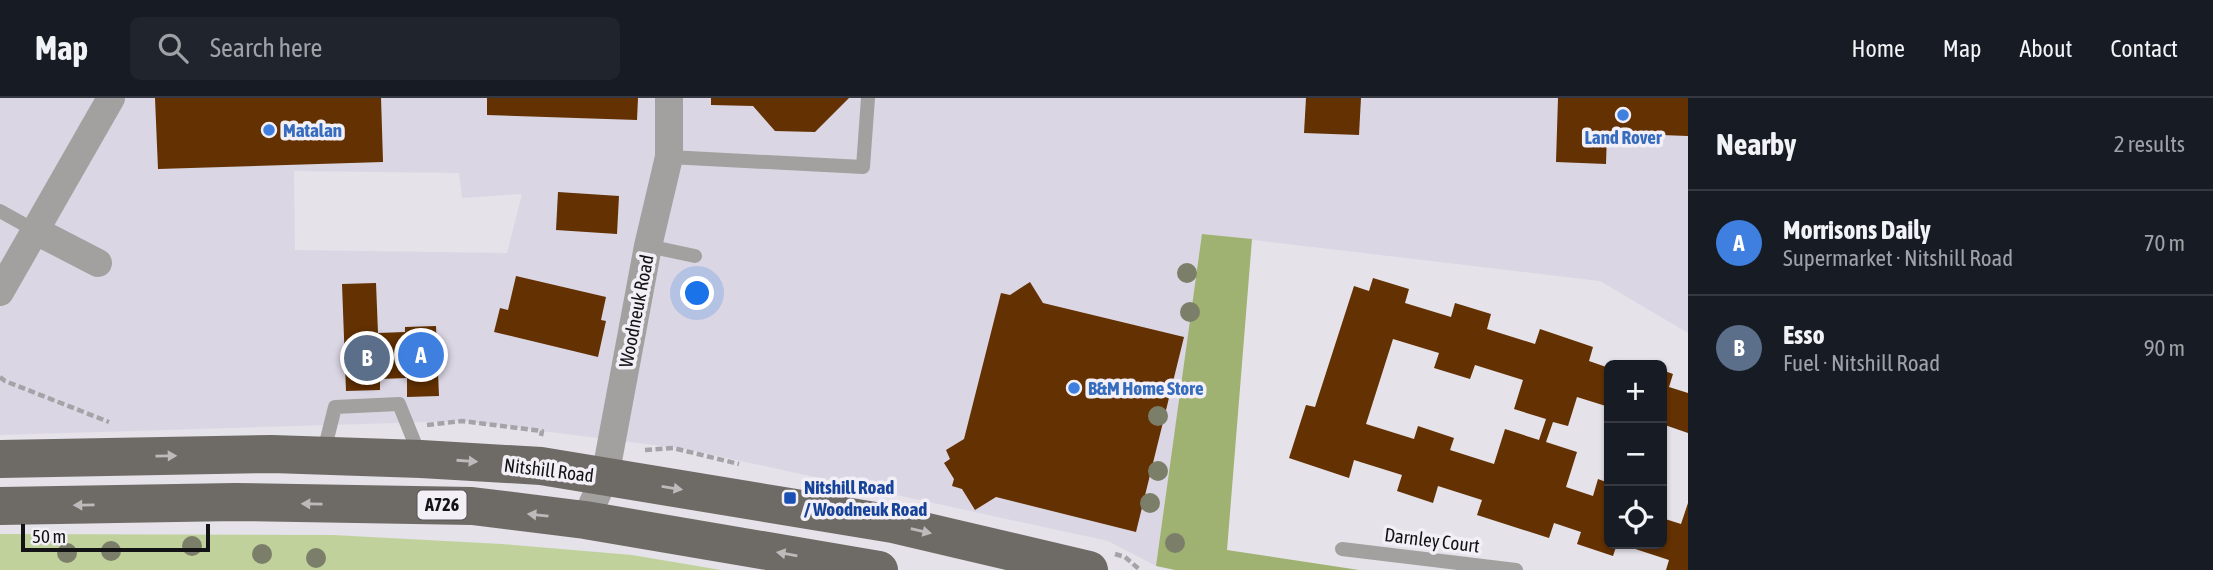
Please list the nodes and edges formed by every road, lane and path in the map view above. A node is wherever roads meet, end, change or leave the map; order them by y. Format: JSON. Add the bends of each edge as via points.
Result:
{"nodes":[{"id":1,"x":111,"y":98,"type":"edge"},
{"id":2,"x":669,"y":98,"type":"edge"},
{"id":3,"x":868,"y":98,"type":"edge"},
{"id":4,"x":670,"y":157,"type":"junction"},
{"id":5,"x":0,"y":211,"type":"edge"},
{"id":6,"x":36,"y":231,"type":"junction"},
{"id":7,"x":648,"y":246,"type":"junction"},
{"id":8,"x":695,"y":256,"type":"dead end"},
{"id":9,"x":98,"y":263,"type":"dead end"},
{"id":10,"x":0,"y":292,"type":"edge"},
{"id":11,"x":0,"y":377,"type":"edge"},
{"id":12,"x":109,"y":422,"type":"dead end"},
{"id":13,"x":322,"y":456,"type":"junction"},
{"id":14,"x":0,"y":459,"type":"edge"},
{"id":15,"x":421,"y":459,"type":"junction"},
{"id":16,"x":605,"y":477,"type":"junction"},
{"id":17,"x":0,"y":506,"type":"edge"},
{"id":18,"x":585,"y":520,"type":"junction"},
{"id":19,"x":1342,"y":549,"type":"dead end"},
{"id":20,"x":879,"y":570,"type":"edge"},
{"id":21,"x":1089,"y":570,"type":"edge"},
{"id":22,"x":1516,"y":570,"type":"edge"}],
"edges":[{"from":1,"to":6,"type":"street"},
{"from":2,"to":4,"type":"street","name":"Woodneuk Road"},
{"from":3,"to":4,"type":"lane","via":[[863,167]]},
{"from":4,"to":7,"type":"street","name":"Woodneuk Road"},
{"from":5,"to":6,"type":"lane"},
{"from":6,"to":9,"type":"street"},
{"from":6,"to":10,"type":"street"},
{"from":7,"to":8,"type":"lane"},
{"from":7,"to":16,"type":"street","name":"Woodneuk Road"},
{"from":11,"to":12,"type":"path"},
{"from":14,"to":13,"type":"main road","name":"Nitshill Road","one_way":true},
{"from":13,"to":15,"type":"main road","name":"Nitshill Road"},
{"from":13,"to":15,"type":"lane","via":[[335,407],[399,404]]},
{"from":15,"to":16,"type":"main road","name":"Nitshill Road","one_way":true,"via":[[541,466]]},
{"from":16,"to":18,"type":"street","name":"Woodneuk Road"},
{"from":16,"to":21,"type":"main road","name":"Nitshill Road","one_way":true,"via":[[893,524]]},
{"from":18,"to":17,"type":"main road","number":"A726","one_way":true,"via":[[472,506],[234,502]]},
{"from":20,"to":18,"type":"main road","number":"A726","one_way":true},
{"from":19,"to":22,"type":"lane","name":"Darnley Court"}]}
